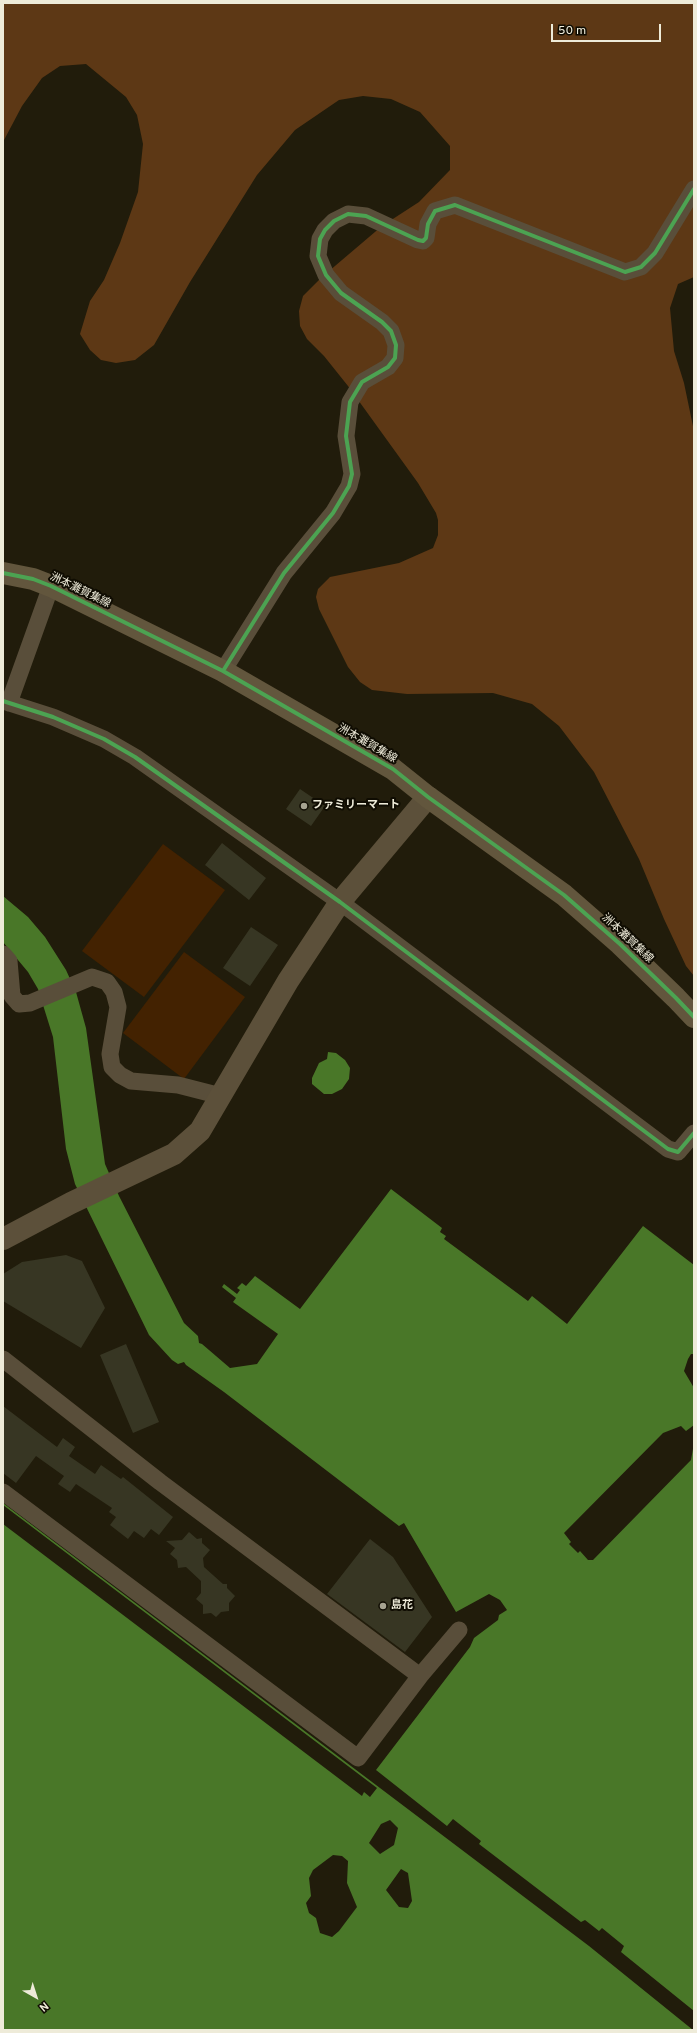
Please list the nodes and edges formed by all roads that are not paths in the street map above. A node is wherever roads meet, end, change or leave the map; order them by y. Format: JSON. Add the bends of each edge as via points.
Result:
{"nodes":[{"id":1,"x":694,"y":189,"type":"edge"},
{"id":2,"x":3,"y":573,"type":"edge"},
{"id":3,"x":51,"y":586,"type":"junction"},
{"id":4,"x":223,"y":671,"type":"junction"},
{"id":5,"x":6,"y":702,"type":"edge"},
{"id":6,"x":428,"y":797,"type":"junction"},
{"id":7,"x":340,"y":902,"type":"junction"},
{"id":8,"x":3,"y":954,"type":"edge"},
{"id":9,"x":694,"y":1017,"type":"edge"},
{"id":10,"x":221,"y":1096,"type":"junction"},
{"id":11,"x":694,"y":1133,"type":"edge"},
{"id":12,"x":3,"y":1239,"type":"edge"},
{"id":13,"x":3,"y":1359,"type":"edge"},
{"id":14,"x":3,"y":1492,"type":"edge"},
{"id":15,"x":459,"y":1630,"type":"dead end"},
{"id":16,"x":420,"y":1676,"type":"junction"}],
"edges":[{"from":1,"to":4,"type":"street","via":[[655,253],[641,267],[625,272],[455,205],[435,211],[423,241],[366,216],[348,214],[334,221],[325,230],[320,239],[318,256],[326,275],[341,293],[391,331],[396,345],[395,358],[388,367],[362,382],[350,402],[346,436],[352,474],[349,486],[333,513],[284,573]]},
{"from":2,"to":3,"type":"main road","name":"洲本灘賀集線","via":[[34,579]]},
{"from":3,"to":4,"type":"main road","name":"洲本灘賀集線"},
{"from":3,"to":5,"type":"street"},
{"from":4,"to":6,"type":"main road","name":"洲本灘賀集線","via":[[393,769]]},
{"from":5,"to":7,"type":"street","via":[[53,717],[123,750]]},
{"from":6,"to":7,"type":"street"},
{"from":6,"to":9,"type":"main road","name":"洲本灘賀集線","via":[[564,895],[620,944]]},
{"from":7,"to":10,"type":"street","via":[[280,994]]},
{"from":7,"to":11,"type":"street","via":[[668,1149],[678,1152]]},
{"from":8,"to":10,"type":"street","via":[[9,960],[12,996],[19,1004],[30,1003],[92,977],[106,982],[114,992],[118,1007],[110,1054],[112,1068],[131,1081],[178,1086]]},
{"from":10,"to":12,"type":"street","via":[[200,1131],[174,1154]]},
{"from":13,"to":16,"type":"street","via":[[160,1482]]},
{"from":14,"to":16,"type":"street","via":[[358,1758]]},
{"from":15,"to":16,"type":"street"}]}
